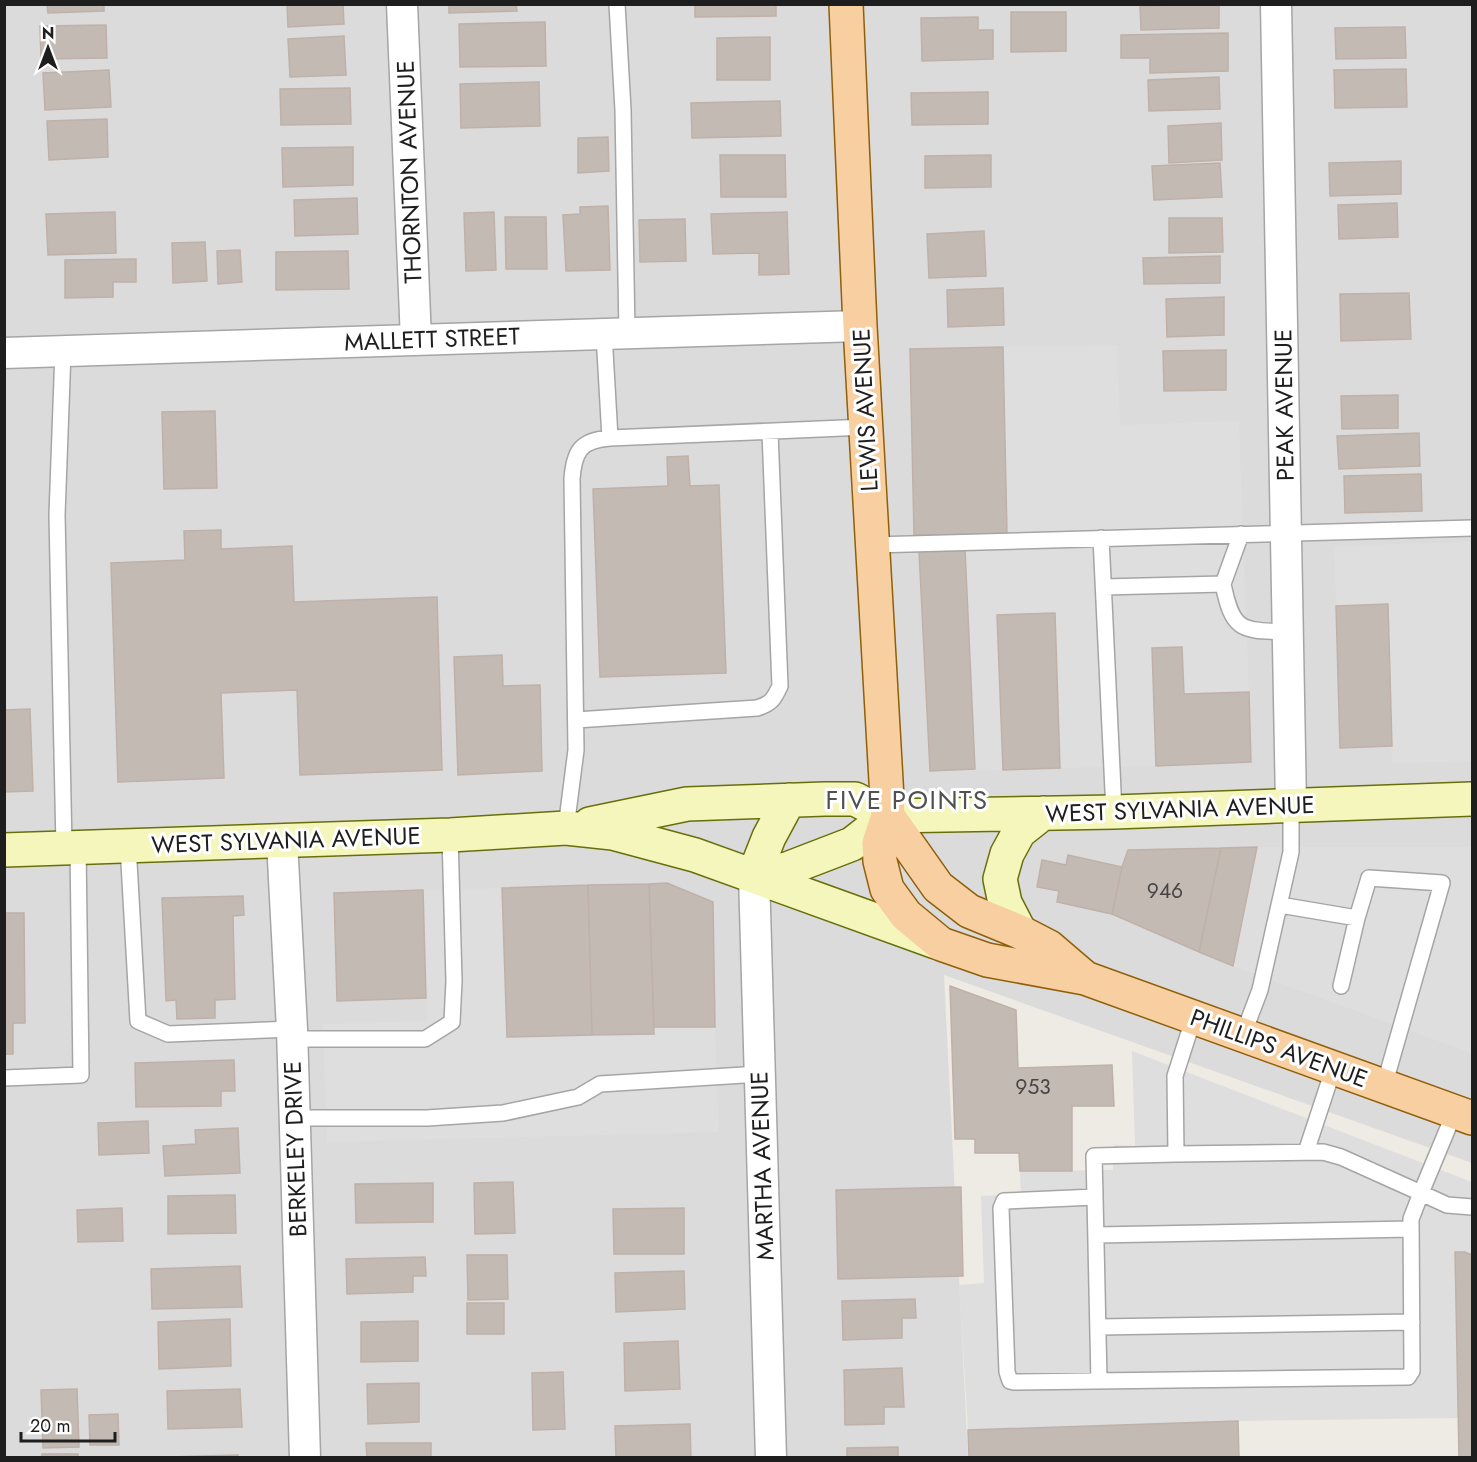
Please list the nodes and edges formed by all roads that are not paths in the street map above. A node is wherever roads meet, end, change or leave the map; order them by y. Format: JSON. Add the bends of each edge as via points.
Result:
{"nodes":[{"id":1,"x":402,"y":4,"type":"edge"},
{"id":2,"x":617,"y":4,"type":"edge"},
{"id":3,"x":846,"y":4,"type":"edge"},
{"id":4,"x":1276,"y":4,"type":"edge"},
{"id":5,"x":860,"y":326,"type":"junction"},
{"id":6,"x":615,"y":333,"type":"junction"},
{"id":7,"x":416,"y":340,"type":"junction"},
{"id":8,"x":63,"y":351,"type":"junction"},
{"id":9,"x":4,"y":353,"type":"edge"},
{"id":10,"x":866,"y":427,"type":"junction"},
{"id":11,"x":770,"y":432,"type":"junction"},
{"id":12,"x":610,"y":438,"type":"junction"},
{"id":13,"x":1473,"y":528,"type":"edge"},
{"id":14,"x":1286,"y":532,"type":"junction"},
{"id":15,"x":1241,"y":534,"type":"junction"},
{"id":16,"x":1101,"y":538,"type":"junction"},
{"id":17,"x":873,"y":545,"type":"junction"},
{"id":18,"x":1223,"y":584,"type":"junction"},
{"id":19,"x":1104,"y":587,"type":"junction"},
{"id":20,"x":1288,"y":632,"type":"junction"},
{"id":21,"x":576,"y":720,"type":"junction"},
{"id":22,"x":1473,"y":799,"type":"edge"},
{"id":23,"x":789,"y":800,"type":"junction"},
{"id":24,"x":1291,"y":805,"type":"junction"},
{"id":25,"x":1114,"y":812,"type":"junction"},
{"id":26,"x":1043,"y":813,"type":"junction"},
{"id":27,"x":888,"y":816,"type":"junction"},
{"id":28,"x":566,"y":828,"type":"junction"},
{"id":29,"x":450,"y":835,"type":"junction"},
{"id":30,"x":282,"y":841,"type":"junction"},
{"id":31,"x":128,"y":845,"type":"junction"},
{"id":32,"x":71,"y":848,"type":"junction"},
{"id":33,"x":4,"y":850,"type":"edge"},
{"id":34,"x":754,"y":876,"type":"junction"},
{"id":35,"x":1280,"y":904,"type":"junction"},
{"id":36,"x":1357,"y":918,"type":"junction"},
{"id":37,"x":1020,"y":932,"type":"junction"},
{"id":38,"x":941,"y":944,"type":"junction"},
{"id":39,"x":1085,"y":978,"type":"junction"},
{"id":40,"x":1341,"y":986,"type":"dead end"},
{"id":41,"x":1194,"y":1017,"type":"junction"},
{"id":42,"x":292,"y":1034,"type":"junction"},
{"id":43,"x":1243,"y":1035,"type":"junction"},
{"id":44,"x":1334,"y":1067,"type":"junction"},
{"id":45,"x":760,"y":1074,"type":"junction"},
{"id":46,"x":4,"y":1078,"type":"edge"},
{"id":47,"x":1384,"y":1086,"type":"junction"},
{"id":48,"x":1464,"y":1114,"type":"edge"},
{"id":49,"x":294,"y":1118,"type":"junction"},
{"id":50,"x":1306,"y":1152,"type":"junction"},
{"id":51,"x":1176,"y":1154,"type":"junction"},
{"id":52,"x":1421,"y":1193,"type":"junction"},
{"id":53,"x":1095,"y":1197,"type":"junction"},
{"id":54,"x":1473,"y":1207,"type":"edge"},
{"id":55,"x":1411,"y":1229,"type":"junction"},
{"id":56,"x":1096,"y":1235,"type":"junction"},
{"id":57,"x":1412,"y":1322,"type":"junction"},
{"id":58,"x":1098,"y":1327,"type":"junction"},
{"id":59,"x":1099,"y":1381,"type":"junction"},
{"id":60,"x":305,"y":1458,"type":"edge"},
{"id":61,"x":771,"y":1458,"type":"edge"}],
"edges":[{"from":1,"to":7,"type":"street","name":"THORNTON AVENUE"},
{"from":2,"to":6,"type":"lane","via":[[623,110]]},
{"from":3,"to":5,"type":"main road","name":"LEWIS AVENUE"},
{"from":4,"to":14,"type":"street","name":"PEAK AVENUE"},
{"from":5,"to":6,"type":"street","name":"MALLETT STREET"},
{"from":5,"to":10,"type":"main road","name":"LEWIS AVENUE"},
{"from":6,"to":7,"type":"street","name":"MALLETT STREET"},
{"from":6,"to":12,"type":"lane"},
{"from":7,"to":8,"type":"street","name":"MALLETT STREET"},
{"from":8,"to":9,"type":"street","name":"MALLETT STREET"},
{"from":8,"to":32,"type":"lane","via":[[57,514]]},
{"from":10,"to":11,"type":"lane"},
{"from":10,"to":17,"type":"main road","name":"LEWIS AVENUE"},
{"from":11,"to":12,"type":"lane"},
{"from":11,"to":21,"type":"lane","via":[[780,686],[775,697],[770,704],[757,708]]},
{"from":12,"to":21,"type":"lane","via":[[595,439],[582,447],[574,460]]},
{"from":13,"to":14,"type":"lane"},
{"from":14,"to":15,"type":"lane"},
{"from":14,"to":20,"type":"street","name":"PEAK AVENUE"},
{"from":15,"to":16,"type":"lane"},
{"from":15,"to":18,"type":"lane"},
{"from":16,"to":17,"type":"lane"},
{"from":16,"to":19,"type":"lane"},
{"from":17,"to":27,"type":"main road","name":"LEWIS AVENUE"},
{"from":18,"to":19,"type":"lane"},
{"from":18,"to":20,"type":"lane","via":[[1230,614],[1239,625],[1251,630]]},
{"from":19,"to":25,"type":"lane"},
{"from":20,"to":24,"type":"street","name":"PEAK AVENUE"},
{"from":21,"to":28,"type":"lane"},
{"from":22,"to":24,"type":"main road","name":"WEST SYLVANIA AVENUE"},
{"from":23,"to":27,"type":"main road","name":"WEST SYLVANIA AVENUE","via":[[855,799]]},
{"from":23,"to":28,"type":"main road","name":"WEST SYLVANIA AVENUE","via":[[687,804]]},
{"from":23,"to":34,"type":"main road"},
{"from":24,"to":25,"type":"main road","name":"WEST SYLVANIA AVENUE"},
{"from":24,"to":35,"type":"lane","via":[[1291,852]]},
{"from":25,"to":26,"type":"main road","name":"WEST SYLVANIA AVENUE"},
{"from":26,"to":27,"type":"main road","name":"WEST SYLVANIA AVENUE"},
{"from":26,"to":37,"type":"main road","via":[[1019,832],[1000,879],[1005,903]]},
{"from":27,"to":34,"type":"main road","via":[[852,844],[787,869]]},
{"from":27,"to":37,"type":"main road","name":"PHILLIPS AVENUE","via":[[938,887],[969,911]]},
{"from":27,"to":38,"type":"main road","name":"PHILLIPS AVENUE","via":[[879,843],[886,889],[906,915]]},
{"from":28,"to":29,"type":"main road","name":"WEST SYLVANIA AVENUE"},
{"from":28,"to":34,"type":"main road","name":"WEST SYLVANIA AVENUE","via":[[613,833]]},
{"from":29,"to":30,"type":"main road","name":"WEST SYLVANIA AVENUE"},
{"from":29,"to":42,"type":"lane","via":[[452,1022],[425,1039]]},
{"from":30,"to":31,"type":"main road","name":"WEST SYLVANIA AVENUE"},
{"from":30,"to":42,"type":"street","name":"BERKELEY DRIVE"},
{"from":31,"to":32,"type":"main road","name":"WEST SYLVANIA AVENUE"},
{"from":31,"to":42,"type":"lane","via":[[138,1021],[168,1034]]},
{"from":32,"to":33,"type":"main road","name":"WEST SYLVANIA AVENUE"},
{"from":32,"to":46,"type":"lane","via":[[81,1075]]},
{"from":34,"to":38,"type":"main road","name":"WEST SYLVANIA AVENUE"},
{"from":34,"to":45,"type":"street","name":"MARTHA AVENUE"},
{"from":35,"to":36,"type":"lane"},
{"from":35,"to":43,"type":"lane","via":[[1260,990]]},
{"from":36,"to":40,"type":"lane"},
{"from":36,"to":47,"type":"lane","via":[[1370,878],[1442,883]]},
{"from":37,"to":39,"type":"main road","name":"PHILLIPS AVENUE","via":[[1048,947]]},
{"from":38,"to":39,"type":"main road","name":"PHILLIPS AVENUE","via":[[987,960]]},
{"from":39,"to":41,"type":"main road","name":"PHILLIPS AVENUE"},
{"from":41,"to":43,"type":"main road","name":"PHILLIPS AVENUE"},
{"from":41,"to":51,"type":"lane","via":[[1175,1076]]},
{"from":42,"to":49,"type":"street","name":"BERKELEY DRIVE"},
{"from":43,"to":44,"type":"main road","name":"PHILLIPS AVENUE"},
{"from":44,"to":47,"type":"main road","name":"PHILLIPS AVENUE"},
{"from":44,"to":50,"type":"lane"},
{"from":45,"to":49,"type":"lane","via":[[600,1084],[578,1097],[503,1113],[427,1118]]},
{"from":45,"to":61,"type":"street","name":"MARTHA AVENUE"},
{"from":47,"to":48,"type":"main road","name":"PHILLIPS AVENUE"},
{"from":48,"to":52,"type":"lane"},
{"from":49,"to":60,"type":"street","name":"BERKELEY DRIVE"},
{"from":50,"to":51,"type":"lane"},
{"from":50,"to":52,"type":"lane","via":[[1341,1157]]},
{"from":51,"to":53,"type":"lane","via":[[1094,1156]]},
{"from":52,"to":54,"type":"lane","via":[[1448,1205]]},
{"from":52,"to":55,"type":"lane"},
{"from":53,"to":56,"type":"lane"},
{"from":53,"to":59,"type":"lane","via":[[1008,1200],[1001,1208],[1010,1381]]},
{"from":55,"to":56,"type":"lane"},
{"from":55,"to":57,"type":"lane"},
{"from":56,"to":58,"type":"lane"},
{"from":57,"to":58,"type":"lane"},
{"from":57,"to":59,"type":"lane","via":[[1412,1371],[1404,1378]]},
{"from":58,"to":59,"type":"lane"}]}
